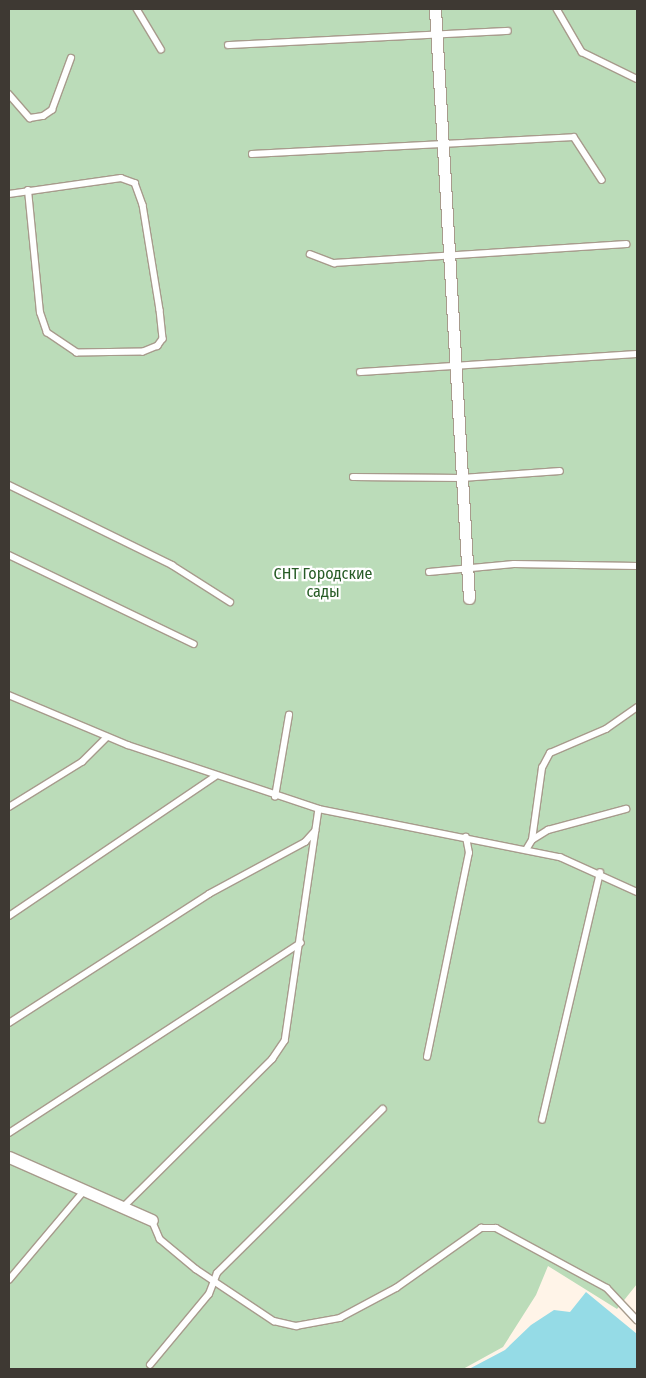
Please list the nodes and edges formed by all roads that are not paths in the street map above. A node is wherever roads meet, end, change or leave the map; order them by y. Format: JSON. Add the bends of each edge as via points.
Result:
{"nodes":[{"id":1,"x":137,"y":9,"type":"edge"},
{"id":2,"x":435,"y":9,"type":"edge"},
{"id":3,"x":557,"y":9,"type":"edge"},
{"id":4,"x":508,"y":31,"type":"dead end"},
{"id":5,"x":436,"y":33,"type":"junction"},
{"id":6,"x":228,"y":45,"type":"dead end"},
{"id":7,"x":161,"y":48,"type":"dead end"},
{"id":8,"x":71,"y":58,"type":"dead end"},
{"id":9,"x":637,"y":79,"type":"edge"},
{"id":10,"x":9,"y":94,"type":"edge"},
{"id":11,"x":442,"y":147,"type":"junction"},
{"id":12,"x":252,"y":154,"type":"dead end"},
{"id":13,"x":602,"y":180,"type":"dead end"},
{"id":14,"x":28,"y":191,"type":"junction"},
{"id":15,"x":9,"y":194,"type":"edge"},
{"id":16,"x":626,"y":244,"type":"dead end"},
{"id":17,"x":310,"y":254,"type":"dead end"},
{"id":18,"x":449,"y":255,"type":"junction"},
{"id":19,"x":637,"y":354,"type":"edge"},
{"id":20,"x":458,"y":368,"type":"junction"},
{"id":21,"x":360,"y":372,"type":"dead end"},
{"id":22,"x":560,"y":471,"type":"dead end"},
{"id":23,"x":352,"y":477,"type":"dead end"},
{"id":24,"x":462,"y":478,"type":"junction"},
{"id":25,"x":9,"y":485,"type":"edge"},
{"id":26,"x":9,"y":555,"type":"edge"},
{"id":27,"x":637,"y":566,"type":"edge"},
{"id":28,"x":467,"y":569,"type":"junction"},
{"id":29,"x":429,"y":572,"type":"dead end"},
{"id":30,"x":469,"y":598,"type":"dead end"},
{"id":31,"x":230,"y":602,"type":"dead end"},
{"id":32,"x":194,"y":644,"type":"dead end"},
{"id":33,"x":10,"y":698,"type":"edge"},
{"id":34,"x":637,"y":707,"type":"edge"},
{"id":35,"x":289,"y":715,"type":"dead end"},
{"id":36,"x":107,"y":737,"type":"junction"},
{"id":37,"x":216,"y":776,"type":"junction"},
{"id":38,"x":275,"y":797,"type":"junction"},
{"id":39,"x":9,"y":807,"type":"edge"},
{"id":40,"x":320,"y":808,"type":"junction"},
{"id":41,"x":626,"y":809,"type":"dead end"},
{"id":42,"x":316,"y":831,"type":"junction"},
{"id":43,"x":466,"y":837,"type":"junction"},
{"id":44,"x":532,"y":840,"type":"junction"},
{"id":45,"x":526,"y":850,"type":"junction"},
{"id":46,"x":600,"y":872,"type":"junction"},
{"id":47,"x":637,"y":892,"type":"edge"},
{"id":48,"x":9,"y":916,"type":"edge"},
{"id":49,"x":301,"y":943,"type":"junction"},
{"id":50,"x":9,"y":1023,"type":"edge"},
{"id":51,"x":427,"y":1057,"type":"dead end"},
{"id":52,"x":383,"y":1109,"type":"dead end"},
{"id":53,"x":542,"y":1120,"type":"dead end"},
{"id":54,"x":9,"y":1133,"type":"edge"},
{"id":55,"x":9,"y":1157,"type":"edge"},
{"id":56,"x":83,"y":1192,"type":"junction"},
{"id":57,"x":122,"y":1208,"type":"junction"},
{"id":58,"x":152,"y":1220,"type":"joint"},
{"id":59,"x":9,"y":1280,"type":"edge"},
{"id":60,"x":215,"y":1281,"type":"junction"},
{"id":61,"x":637,"y":1320,"type":"edge"},
{"id":62,"x":150,"y":1365,"type":"dead end"}],
"edges":[{"from":1,"to":7,"type":"lane"},
{"from":2,"to":5,"type":"street"},
{"from":3,"to":9,"type":"lane","via":[[582,52]]},
{"from":4,"to":5,"type":"lane"},
{"from":5,"to":6,"type":"lane"},
{"from":5,"to":11,"type":"street"},
{"from":8,"to":10,"type":"lane","via":[[52,110],[44,116],[30,118]]},
{"from":11,"to":12,"type":"lane"},
{"from":11,"to":13,"type":"lane","via":[[574,138]]},
{"from":11,"to":18,"type":"street"},
{"from":14,"to":14,"type":"lane","via":[[40,313],[47,333],[77,353],[143,352],[158,346],[163,339],[160,310],[143,205],[135,184],[121,178]]},
{"from":14,"to":15,"type":"lane"},
{"from":16,"to":18,"type":"lane"},
{"from":17,"to":18,"type":"lane","via":[[334,263]]},
{"from":18,"to":20,"type":"street"},
{"from":19,"to":20,"type":"lane"},
{"from":20,"to":21,"type":"lane"},
{"from":20,"to":24,"type":"street"},
{"from":22,"to":24,"type":"lane"},
{"from":23,"to":24,"type":"lane"},
{"from":24,"to":28,"type":"street"},
{"from":25,"to":31,"type":"lane","via":[[172,565]]},
{"from":26,"to":32,"type":"lane"},
{"from":27,"to":28,"type":"lane","via":[[514,564]]},
{"from":28,"to":29,"type":"lane"},
{"from":28,"to":30,"type":"street"},
{"from":33,"to":36,"type":"lane"},
{"from":34,"to":44,"type":"lane","via":[[606,729],[550,753],[542,768]]},
{"from":35,"to":38,"type":"lane"},
{"from":36,"to":37,"type":"lane"},
{"from":36,"to":39,"type":"lane","via":[[82,762]]},
{"from":37,"to":38,"type":"lane"},
{"from":37,"to":48,"type":"lane"},
{"from":38,"to":40,"type":"lane"},
{"from":40,"to":42,"type":"lane"},
{"from":40,"to":43,"type":"lane"},
{"from":41,"to":44,"type":"lane","via":[[548,830]]},
{"from":42,"to":49,"type":"lane"},
{"from":42,"to":50,"type":"lane","via":[[305,842],[209,894]]},
{"from":43,"to":45,"type":"lane"},
{"from":43,"to":51,"type":"lane","via":[[469,853]]},
{"from":44,"to":45,"type":"lane"},
{"from":45,"to":46,"type":"lane","via":[[560,857]]},
{"from":46,"to":47,"type":"lane"},
{"from":46,"to":53,"type":"lane"},
{"from":49,"to":54,"type":"lane"},
{"from":49,"to":57,"type":"lane","via":[[292,1014],[285,1041],[273,1059]]},
{"from":52,"to":60,"type":"lane","via":[[217,1273]]},
{"from":55,"to":56,"type":"street"},
{"from":56,"to":57,"type":"street"},
{"from":56,"to":59,"type":"lane"},
{"from":57,"to":58,"type":"street"},
{"from":58,"to":60,"type":"lane","via":[[160,1239]]},
{"from":60,"to":61,"type":"lane","via":[[274,1321],[315,1326],[396,1288],[481,1228],[496,1228],[607,1288]]},
{"from":60,"to":62,"type":"lane","via":[[201,1305]]}]}
